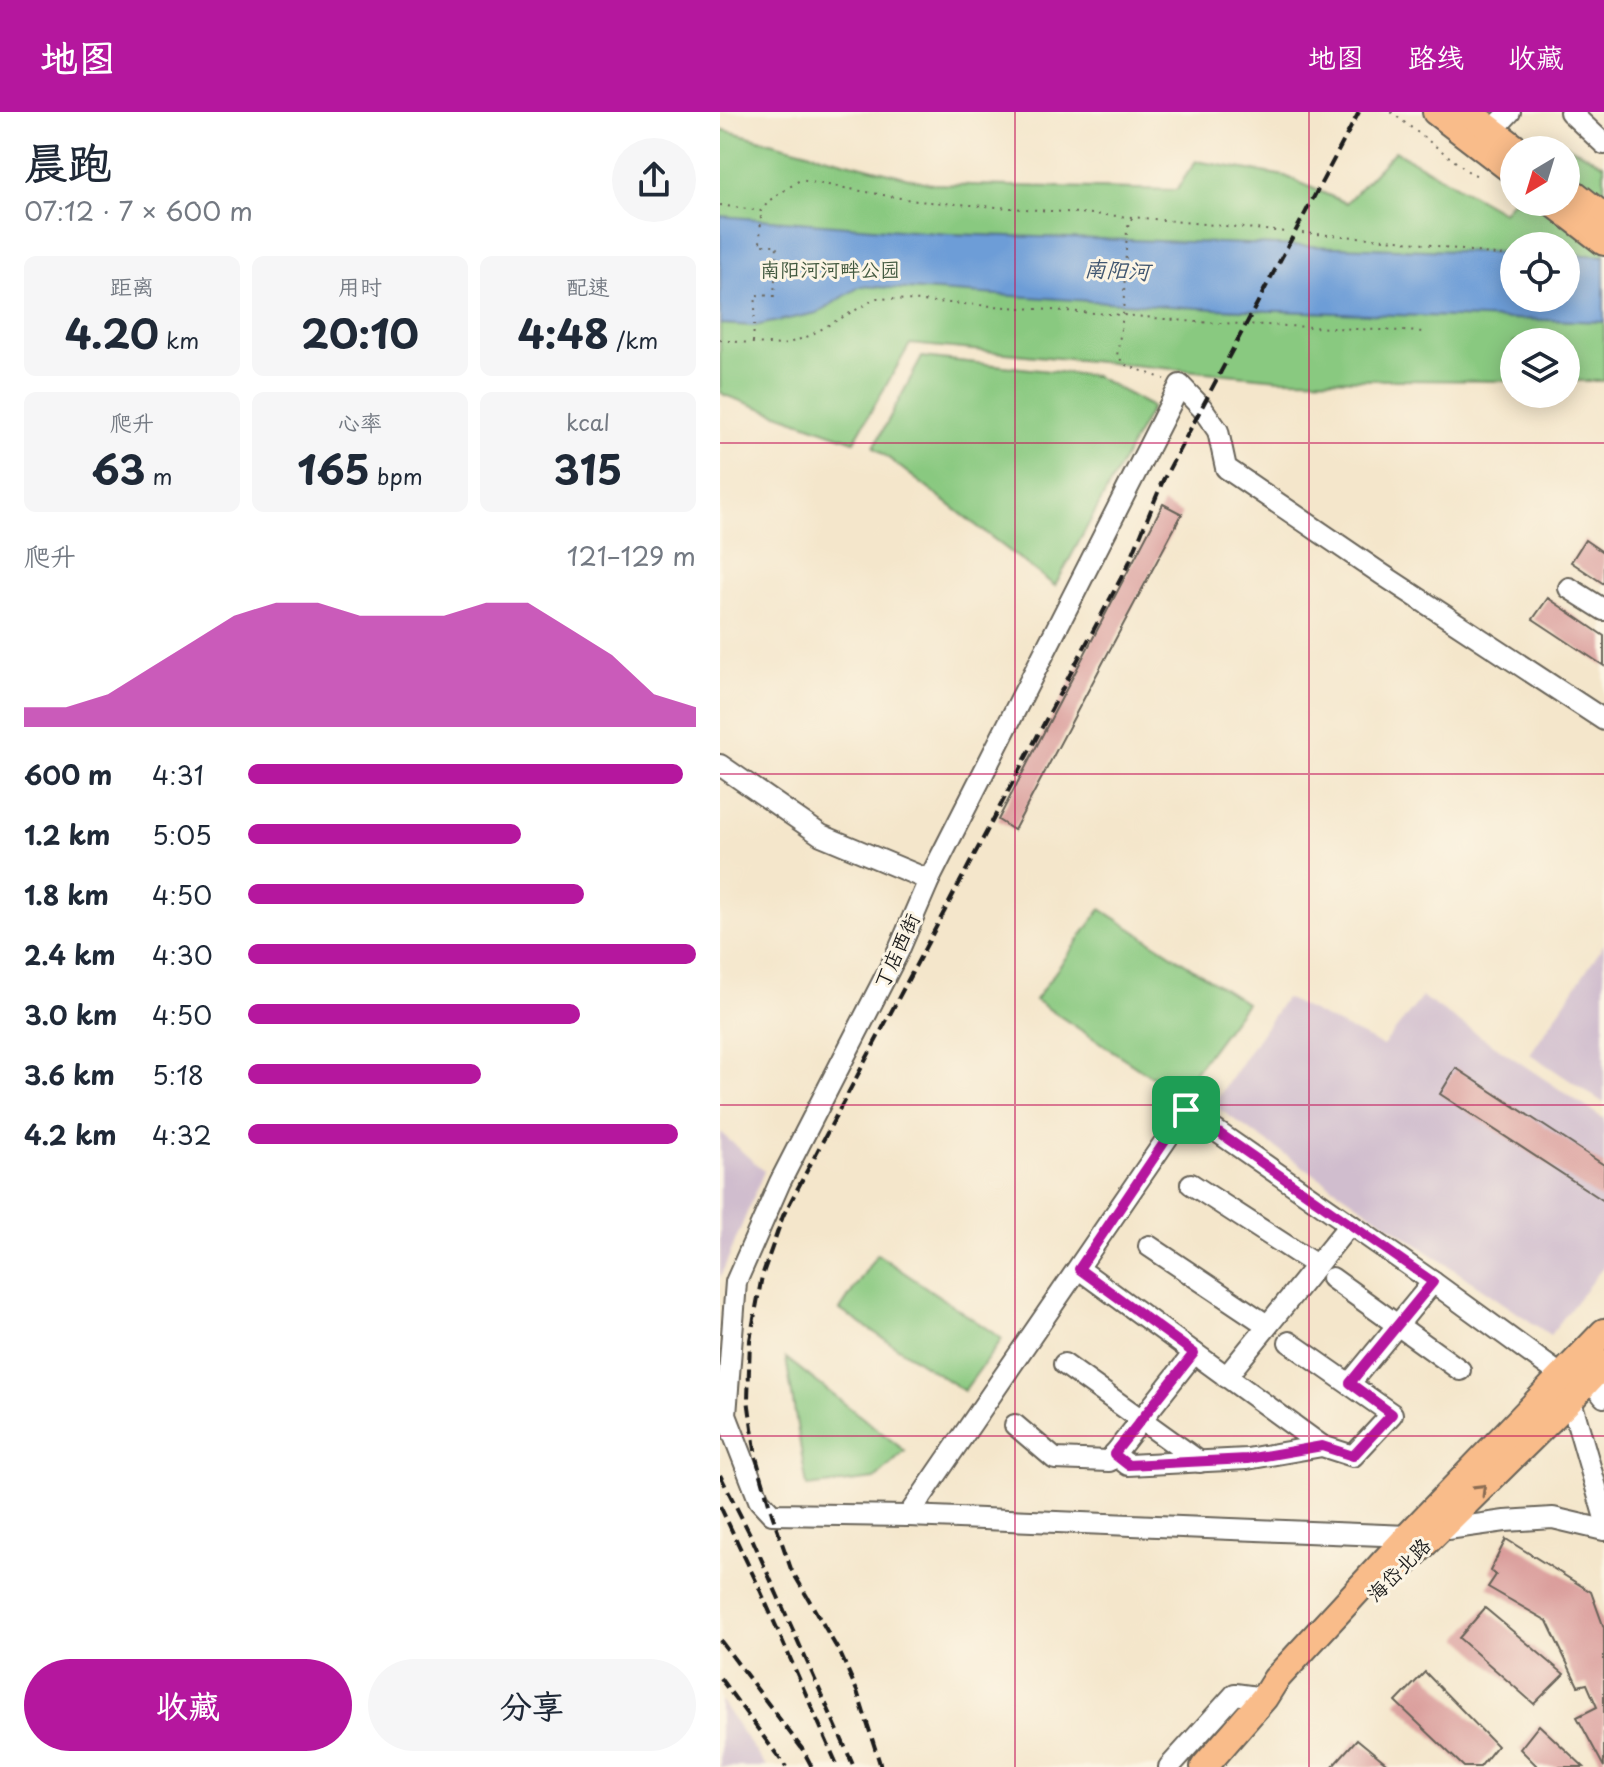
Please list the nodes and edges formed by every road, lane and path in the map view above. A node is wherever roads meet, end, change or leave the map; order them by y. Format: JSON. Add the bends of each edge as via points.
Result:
{"nodes":[{"id":1,"x":1391,"y":112,"type":"edge"},
{"id":2,"x":1436,"y":112,"type":"edge"},
{"id":3,"x":1468,"y":112,"type":"edge"},
{"id":4,"x":1570,"y":112,"type":"edge"},
{"id":5,"x":1501,"y":121,"type":"edge"},
{"id":6,"x":1604,"y":144,"type":"edge"},
{"id":7,"x":1500,"y":153,"type":"edge"},
{"id":8,"x":1500,"y":164,"type":"edge"},
{"id":9,"x":1580,"y":198,"type":"edge"},
{"id":10,"x":720,"y":205,"type":"edge"},
{"id":11,"x":761,"y":211,"type":"junction"},
{"id":12,"x":1566,"y":216,"type":"edge"},
{"id":13,"x":1132,"y":217,"type":"junction"},
{"id":14,"x":1604,"y":217,"type":"edge"},
{"id":15,"x":1286,"y":232,"type":"dead end"},
{"id":16,"x":1302,"y":233,"type":"dead end"},
{"id":17,"x":1596,"y":246,"type":"edge"},
{"id":18,"x":1500,"y":255,"type":"edge"},
{"id":19,"x":1123,"y":315,"type":"junction"},
{"id":20,"x":1425,"y":332,"type":"dead end"},
{"id":21,"x":720,"y":340,"type":"edge"},
{"id":22,"x":753,"y":343,"type":"junction"},
{"id":23,"x":1180,"y":385,"type":"junction"},
{"id":24,"x":1569,"y":588,"type":"dead end"},
{"id":25,"x":1604,"y":610,"type":"edge"},
{"id":26,"x":1604,"y":720,"type":"edge"},
{"id":27,"x":720,"y":765,"type":"edge"},
{"id":28,"x":929,"y":880,"type":"junction"},
{"id":29,"x":1191,"y":1184,"type":"dead end"},
{"id":30,"x":1350,"y":1224,"type":"junction"},
{"id":31,"x":1149,"y":1246,"type":"dead end"},
{"id":32,"x":1079,"y":1269,"type":"junction"},
{"id":33,"x":1324,"y":1272,"type":"junction"},
{"id":34,"x":1433,"y":1282,"type":"junction"},
{"id":35,"x":1267,"y":1325,"type":"junction"},
{"id":36,"x":1604,"y":1332,"type":"edge"},
{"id":37,"x":1289,"y":1342,"type":"dead end"},
{"id":38,"x":1194,"y":1353,"type":"junction"},
{"id":39,"x":1064,"y":1364,"type":"dead end"},
{"id":40,"x":1460,"y":1370,"type":"dead end"},
{"id":41,"x":1226,"y":1377,"type":"junction"},
{"id":42,"x":1599,"y":1379,"type":"edge"},
{"id":43,"x":1350,"y":1383,"type":"junction"},
{"id":44,"x":1567,"y":1388,"type":"junction"},
{"id":45,"x":1141,"y":1420,"type":"junction"},
{"id":46,"x":1015,"y":1425,"type":"dead end"},
{"id":47,"x":1322,"y":1446,"type":"junction"},
{"id":48,"x":1114,"y":1454,"type":"junction"},
{"id":49,"x":1200,"y":1462,"type":"junction"},
{"id":50,"x":1604,"y":1515,"type":"edge"},
{"id":51,"x":908,"y":1516,"type":"junction"},
{"id":52,"x":1440,"y":1530,"type":"junction"},
{"id":53,"x":1604,"y":1530,"type":"edge"},
{"id":54,"x":1408,"y":1536,"type":"junction"},
{"id":55,"x":1264,"y":1698,"type":"junction"},
{"id":56,"x":1169,"y":1767,"type":"edge"},
{"id":57,"x":1204,"y":1767,"type":"edge"},
{"id":58,"x":1214,"y":1767,"type":"edge"}],
"edges":[{"from":1,"to":8,"type":"path","via":[[1469,172],[1478,176]]},
{"from":2,"to":7,"type":"main road"},
{"from":3,"to":5,"type":"main road"},
{"from":4,"to":6,"type":"street"},
{"from":9,"to":14,"type":"main road"},
{"from":10,"to":11,"type":"path"},
{"from":11,"to":13,"type":"path","via":[[800,180],[917,201]]},
{"from":11,"to":22,"type":"path","via":[[760,245],[777,245],[774,296],[756,295]]},
{"from":12,"to":17,"type":"main road"},
{"from":13,"to":15,"type":"path"},
{"from":13,"to":19,"type":"path"},
{"from":16,"to":18,"type":"path"},
{"from":19,"to":20,"type":"path"},
{"from":19,"to":22,"type":"path","via":[[877,298],[809,336],[783,345]]},
{"from":19,"to":23,"type":"path","via":[[1117,356],[1126,365]]},
{"from":21,"to":22,"type":"path"},
{"from":23,"to":26,"type":"street","via":[[1218,431],[1226,468]]},
{"from":23,"to":28,"type":"street","name":"丁店西街"},
{"from":24,"to":25,"type":"street"},
{"from":27,"to":28,"type":"street","via":[[821,835]]},
{"from":28,"to":51,"type":"street","name":"丁店西街","via":[[736,1282],[726,1415],[759,1500],[772,1514]]},
{"from":29,"to":33,"type":"street"},
{"from":30,"to":32,"type":"street","via":[[1190,1105]]},
{"from":30,"to":33,"type":"street"},
{"from":30,"to":34,"type":"street"},
{"from":31,"to":35,"type":"street"},
{"from":32,"to":38,"type":"street"},
{"from":32,"to":51,"type":"street"},
{"from":33,"to":35,"type":"street"},
{"from":33,"to":40,"type":"street"},
{"from":34,"to":43,"type":"street"},
{"from":34,"to":44,"type":"street"},
{"from":35,"to":41,"type":"street"},
{"from":36,"to":44,"type":"main road"},
{"from":37,"to":43,"type":"street"},
{"from":38,"to":41,"type":"street"},
{"from":38,"to":45,"type":"street"},
{"from":39,"to":45,"type":"street"},
{"from":41,"to":47,"type":"street"},
{"from":42,"to":44,"type":"main road","name":"海岱北路"},
{"from":43,"to":47,"type":"street","via":[[1392,1414],[1353,1456]]},
{"from":44,"to":50,"type":"street"},
{"from":52,"to":44,"type":"main road","name":"海岱北路","one_way":true},
{"from":44,"to":54,"type":"main road","name":"海岱北路"},
{"from":45,"to":48,"type":"street"},
{"from":45,"to":49,"type":"street"},
{"from":46,"to":48,"type":"street","via":[[1055,1459],[1109,1461]]},
{"from":47,"to":49,"type":"street"},
{"from":48,"to":49,"type":"street","via":[[1128,1465]]},
{"from":51,"to":54,"type":"street"},
{"from":52,"to":53,"type":"street","via":[[1553,1518]]},
{"from":52,"to":54,"type":"street"},
{"from":52,"to":58,"type":"main road","name":"海岱北路"},
{"from":54,"to":55,"type":"main road","name":"海岱北路"},
{"from":55,"to":56,"type":"street","via":[[1235,1694]]},
{"from":55,"to":57,"type":"main road","name":"海岱北路"}]}
